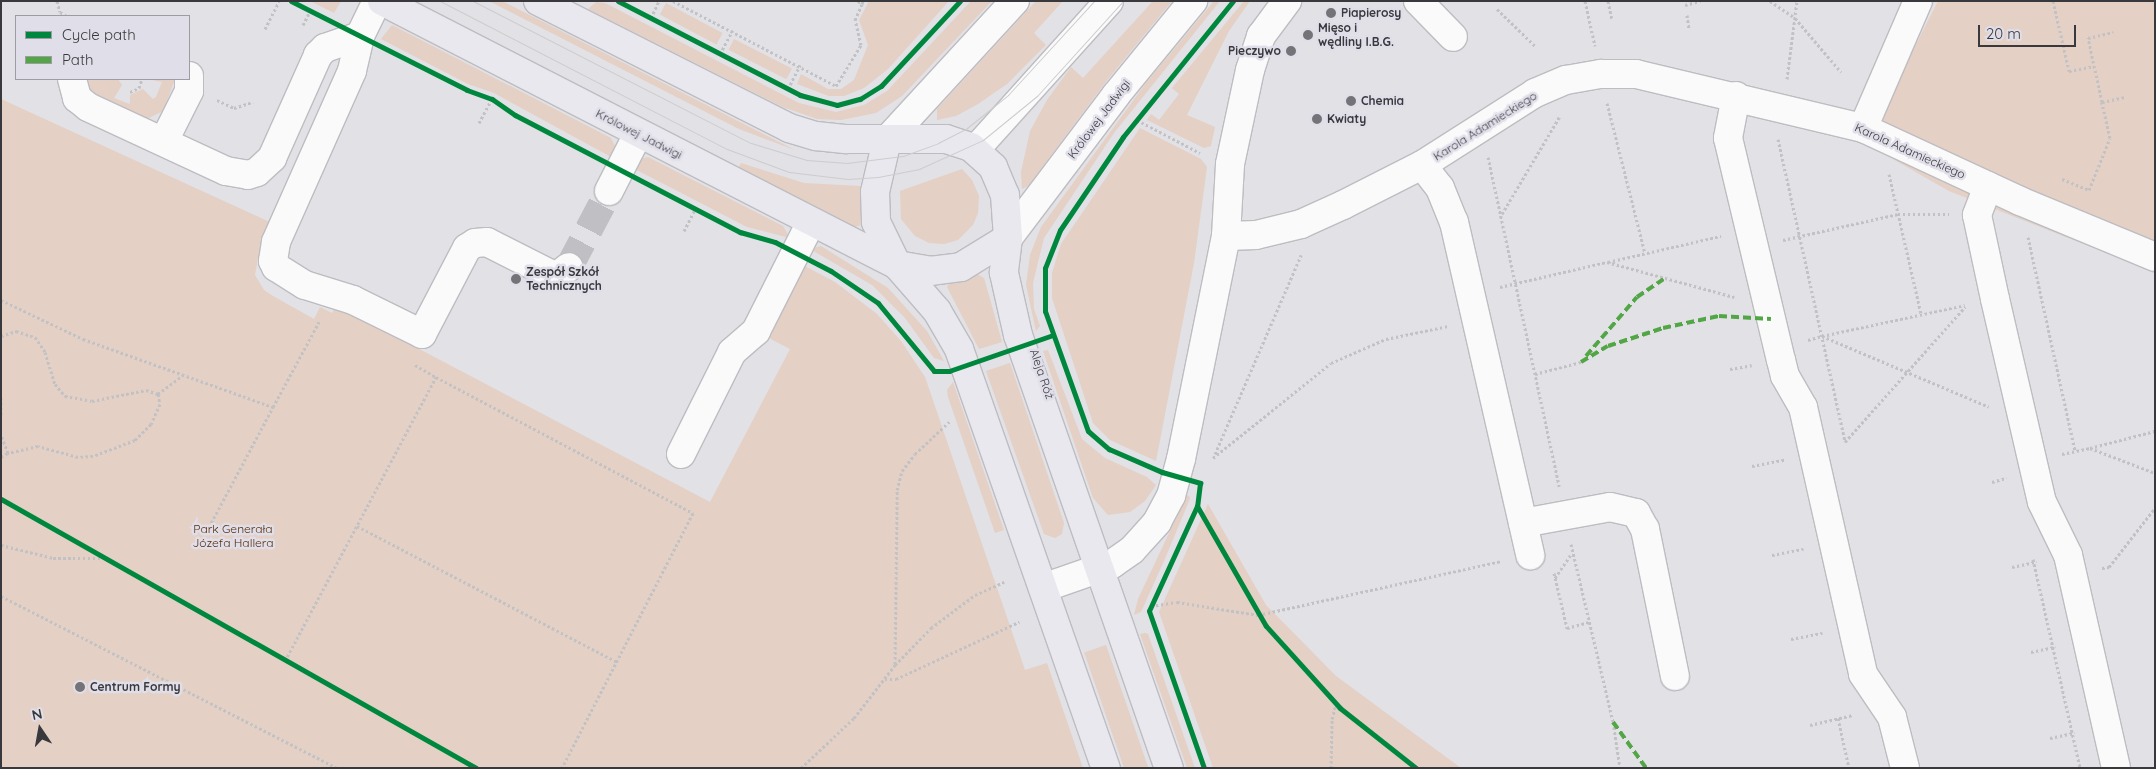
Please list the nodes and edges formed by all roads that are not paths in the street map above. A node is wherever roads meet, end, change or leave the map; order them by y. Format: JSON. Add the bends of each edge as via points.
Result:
{"nodes":[{"id":1,"x":377,"y":1,"type":"edge"},
{"id":2,"x":382,"y":1,"type":"edge"},
{"id":3,"x":1014,"y":1,"type":"edge"},
{"id":4,"x":1108,"y":1,"type":"edge"},
{"id":5,"x":1192,"y":1,"type":"edge"},
{"id":6,"x":1287,"y":1,"type":"edge"},
{"id":7,"x":1418,"y":1,"type":"edge"},
{"id":8,"x":1918,"y":1,"type":"edge"},
{"id":9,"x":549,"y":4,"type":"edge"},
{"id":10,"x":360,"y":36,"type":"junction"},
{"id":11,"x":1453,"y":38,"type":"dead end"},
{"id":12,"x":72,"y":80,"type":"edge"},
{"id":13,"x":189,"y":80,"type":"edge"},
{"id":14,"x":1736,"y":96,"type":"junction"},
{"id":15,"x":1871,"y":132,"type":"junction"},
{"id":16,"x":638,"y":134,"type":"junction"},
{"id":17,"x":887,"y":140,"type":"junction"},
{"id":18,"x":164,"y":141,"type":"junction"},
{"id":19,"x":975,"y":150,"type":"junction"},
{"id":20,"x":1422,"y":165,"type":"junction"},
{"id":21,"x":1988,"y":186,"type":"junction"},
{"id":22,"x":609,"y":191,"type":"tunnel mouth"},
{"id":23,"x":812,"y":222,"type":"junction"},
{"id":24,"x":1226,"y":236,"type":"junction"},
{"id":25,"x":1008,"y":238,"type":"junction"},
{"id":26,"x":2155,"y":257,"type":"edge"},
{"id":27,"x":897,"y":265,"type":"junction"},
{"id":28,"x":569,"y":267,"type":"dead end"},
{"id":29,"x":681,"y":454,"type":"dead end"},
{"id":30,"x":1523,"y":524,"type":"junction"},
{"id":31,"x":1530,"y":554,"type":"road end"},
{"id":32,"x":1098,"y":568,"type":"junction"},
{"id":33,"x":1043,"y":588,"type":"junction"},
{"id":34,"x":1675,"y":676,"type":"dead end"},
{"id":35,"x":1106,"y":768,"type":"edge"},
{"id":36,"x":1168,"y":768,"type":"edge"},
{"id":37,"x":1905,"y":768,"type":"edge"},
{"id":38,"x":2116,"y":768,"type":"edge"}],
"edges":[{"from":1,"to":10,"type":"street"},
{"from":2,"to":16,"type":"main road","name":"Królowej Jadwigi"},
{"from":3,"to":17,"type":"street"},
{"from":4,"to":19,"type":"street"},
{"from":5,"to":25,"type":"street","name":"Królowej Jadwigi"},
{"from":6,"to":24,"type":"street","via":[[1270,21],[1254,52],[1230,164]]},
{"from":7,"to":11,"type":"street"},
{"from":8,"to":15,"type":"street"},
{"from":9,"to":17,"type":"main road","via":[[789,128],[830,138]]},
{"from":10,"to":18,"type":"street","via":[[325,48],[318,55],[272,158],[257,172],[248,175],[226,171]]},
{"from":10,"to":28,"type":"street","via":[[352,71],[293,199],[274,252],[276,267],[305,285],[333,294],[422,334],[467,248],[475,243],[487,242],[556,277]]},
{"from":12,"to":18,"type":"street","via":[[77,98],[88,107]]},
{"from":13,"to":18,"type":"street","via":[[189,91]]},
{"from":14,"to":15,"type":"street","name":"Karola Adamieckiego"},
{"from":14,"to":20,"type":"street","name":"Karola Adamieckiego","via":[[1636,74],[1600,74],[1566,80],[1535,93]]},
{"from":14,"to":37,"type":"street","via":[[1728,138],[1778,346],[1786,376],[1803,407],[1863,674],[1888,707]]},
{"from":15,"to":21,"type":"street","name":"Karola Adamieckiego"},
{"from":16,"to":22,"type":"street"},
{"from":16,"to":23,"type":"main road","name":"Królowej Jadwigi"},
{"from":17,"to":19,"type":"main road","via":[[946,139]]},
{"from":17,"to":27,"type":"main road","via":[[874,207],[876,222]]},
{"from":19,"to":25,"type":"main road","via":[[1001,180]]},
{"from":20,"to":24,"type":"street","name":"Karola Adamieckiego","via":[[1301,224],[1256,235]]},
{"from":20,"to":30,"type":"street","via":[[1440,188],[1454,222]]},
{"from":21,"to":26,"type":"street","name":"Karola Adamieckiego"},
{"from":21,"to":38,"type":"street","via":[[1977,216],[2022,422],[2042,502],[2062,541],[2072,574]]},
{"from":23,"to":27,"type":"main road","name":"Królowej Jadwigi"},
{"from":23,"to":29,"type":"street","via":[[756,331],[732,352]]},
{"from":24,"to":32,"type":"street","via":[[1173,490],[1157,522],[1142,541],[1116,562]]},
{"from":25,"to":27,"type":"main road","via":[[961,267],[930,270]]},
{"from":25,"to":32,"type":"main road","name":"Aleja Róż","via":[[1004,266],[1007,294]]},
{"from":27,"to":33,"type":"main road","via":[[937,311],[959,348]]},
{"from":30,"to":31,"type":"street"},
{"from":30,"to":34,"type":"street","via":[[1610,507],[1625,508],[1642,520]]},
{"from":32,"to":33,"type":"street"},
{"from":32,"to":36,"type":"main road","name":"Aleja Róż"},
{"from":33,"to":35,"type":"main road"}]}
